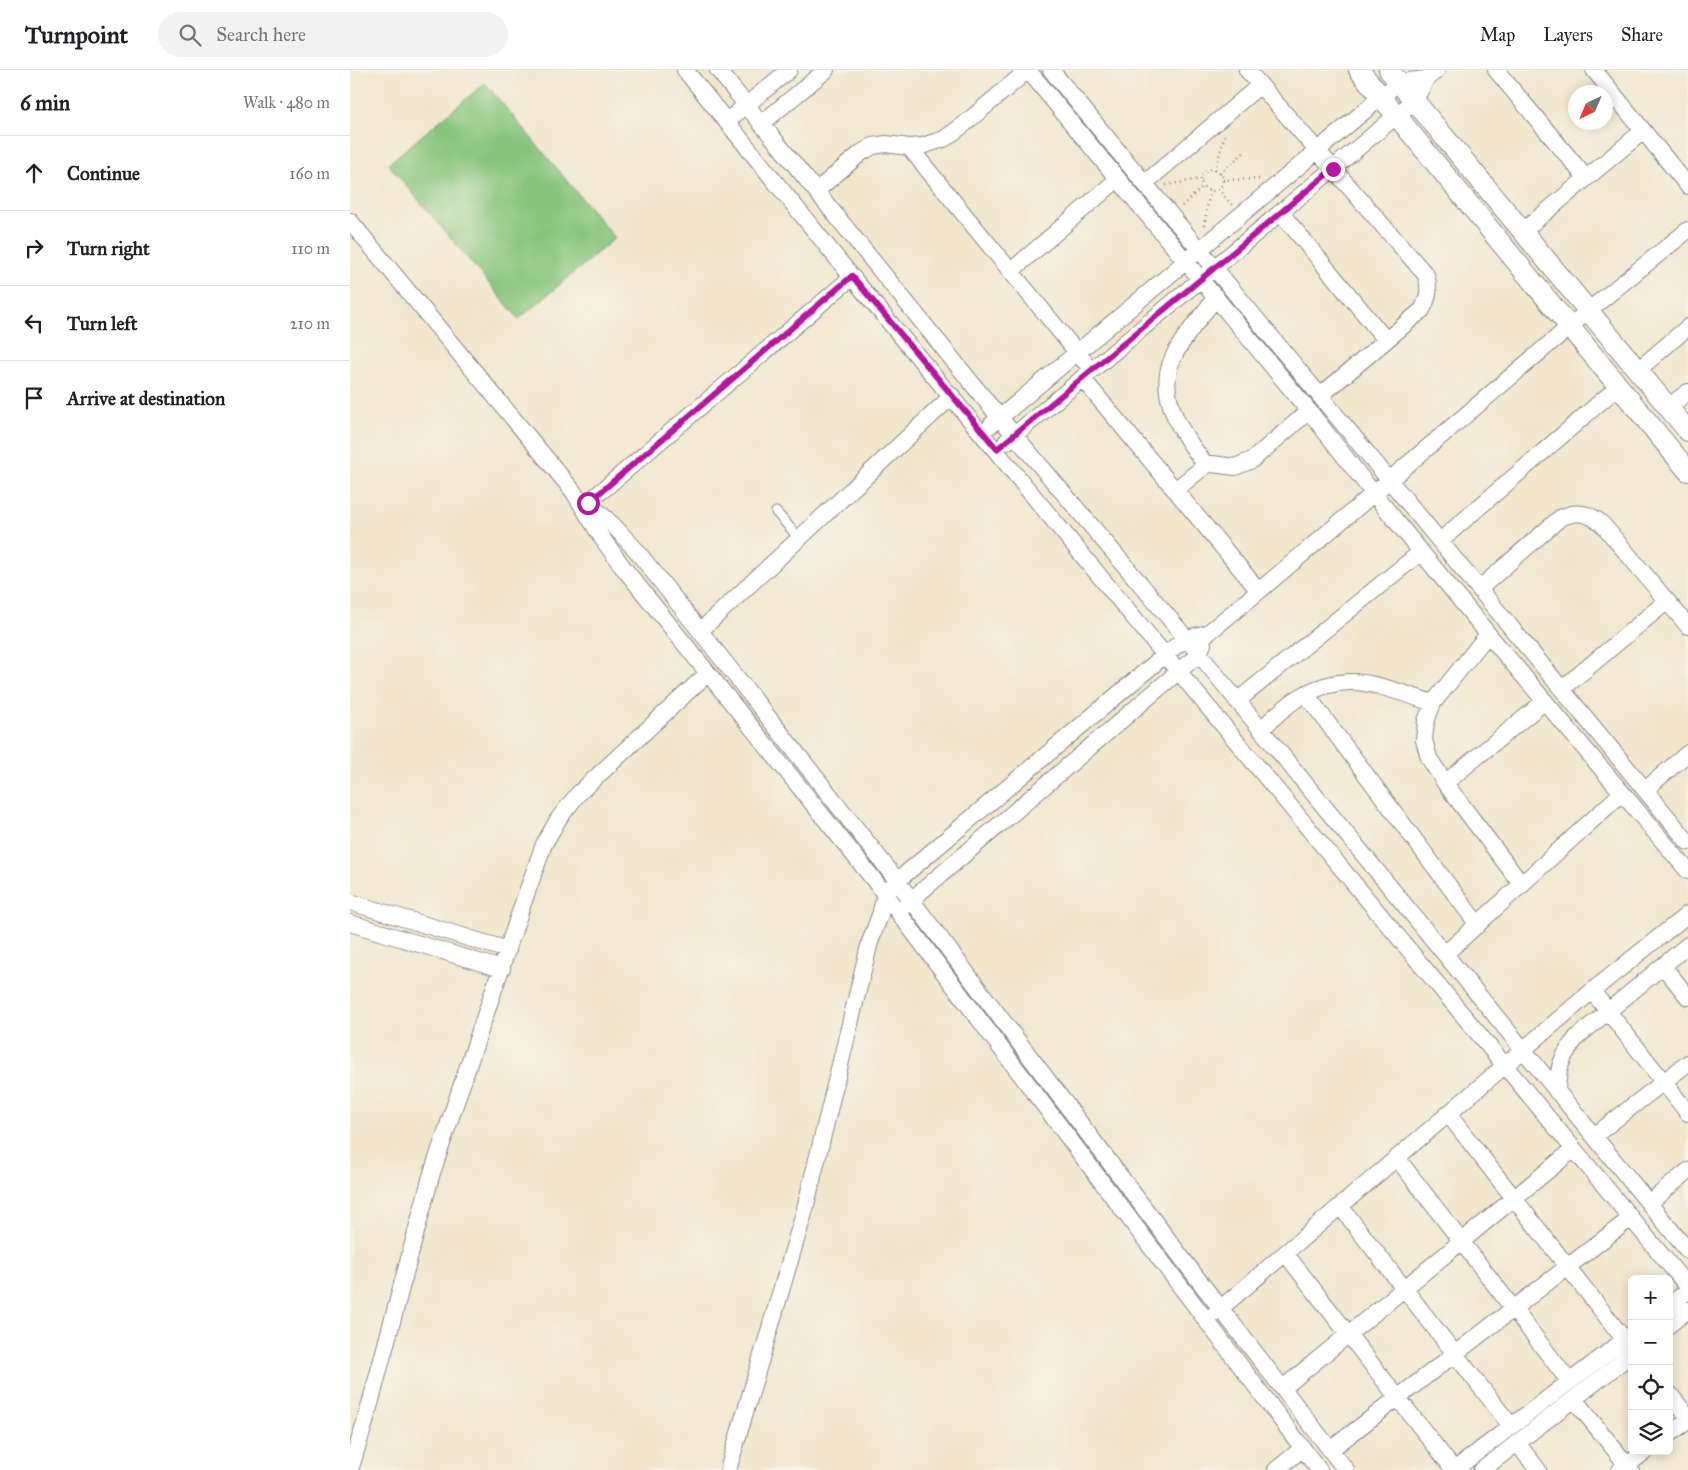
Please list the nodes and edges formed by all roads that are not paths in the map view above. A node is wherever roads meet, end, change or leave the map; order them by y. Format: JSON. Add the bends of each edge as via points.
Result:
{"nodes":[{"id":1,"x":685,"y":70,"type":"edge"},
{"id":2,"x":718,"y":70,"type":"edge"},
{"id":3,"x":789,"y":70,"type":"edge"},
{"id":4,"x":826,"y":70,"type":"edge"},
{"id":5,"x":1028,"y":70,"type":"edge"},
{"id":6,"x":1051,"y":70,"type":"edge"},
{"id":7,"x":1247,"y":70,"type":"edge"},
{"id":8,"x":1359,"y":70,"type":"edge"},
{"id":9,"x":1496,"y":70,"type":"edge"},
{"id":10,"x":1594,"y":70,"type":"edge"},
{"id":11,"x":1431,"y":74,"type":"edge"},
{"id":12,"x":1394,"y":76,"type":"edge"},
{"id":13,"x":1260,"y":85,"type":"junction"},
{"id":14,"x":1381,"y":97,"type":"junction"},
{"id":15,"x":1414,"y":100,"type":"junction"},
{"id":16,"x":746,"y":106,"type":"junction"},
{"id":17,"x":1397,"y":116,"type":"junction"},
{"id":18,"x":727,"y":121,"type":"junction"},
{"id":19,"x":761,"y":124,"type":"junction"},
{"id":20,"x":1643,"y":131,"type":"junction"},
{"id":21,"x":909,"y":147,"type":"junction"},
{"id":22,"x":1317,"y":151,"type":"junction"},
{"id":23,"x":1333,"y":169,"type":"junction"},
{"id":24,"x":1586,"y":178,"type":"junction"},
{"id":25,"x":1118,"y":180,"type":"junction"},
{"id":26,"x":1147,"y":186,"type":"junction"},
{"id":27,"x":1688,"y":186,"type":"edge"},
{"id":28,"x":816,"y":191,"type":"junction"},
{"id":29,"x":1280,"y":212,"type":"junction"},
{"id":30,"x":350,"y":221,"type":"edge"},
{"id":31,"x":1688,"y":230,"type":"edge"},
{"id":32,"x":1522,"y":231,"type":"junction"},
{"id":33,"x":1200,"y":250,"type":"junction"},
{"id":34,"x":1186,"y":261,"type":"junction"},
{"id":35,"x":1214,"y":268,"type":"junction"},
{"id":36,"x":1011,"y":272,"type":"junction"},
{"id":37,"x":852,"y":276,"type":"junction"},
{"id":38,"x":1201,"y":279,"type":"junction"},
{"id":39,"x":1216,"y":297,"type":"junction"},
{"id":40,"x":1588,"y":311,"type":"junction"},
{"id":41,"x":1570,"y":327,"type":"junction"},
{"id":42,"x":1688,"y":327,"type":"edge"},
{"id":43,"x":1386,"y":340,"type":"junction"},
{"id":44,"x":1078,"y":352,"type":"junction"},
{"id":45,"x":1638,"y":370,"type":"junction"},
{"id":46,"x":1087,"y":374,"type":"junction"},
{"id":47,"x":1618,"y":386,"type":"junction"},
{"id":48,"x":1688,"y":392,"type":"edge"},
{"id":49,"x":952,"y":396,"type":"junction"},
{"id":50,"x":1320,"y":396,"type":"junction"},
{"id":51,"x":1668,"y":407,"type":"junction"},
{"id":52,"x":1309,"y":411,"type":"junction"},
{"id":53,"x":1000,"y":418,"type":"junction"},
{"id":54,"x":1688,"y":431,"type":"edge"},
{"id":55,"x":982,"y":432,"type":"junction"},
{"id":56,"x":1014,"y":435,"type":"junction"},
{"id":57,"x":997,"y":449,"type":"junction"},
{"id":58,"x":1206,"y":465,"type":"junction"},
{"id":59,"x":1688,"y":471,"type":"edge"},
{"id":60,"x":1390,"y":480,"type":"junction"},
{"id":61,"x":1174,"y":490,"type":"junction"},
{"id":62,"x":1374,"y":494,"type":"junction"},
{"id":63,"x":585,"y":505,"type":"junction"},
{"id":64,"x":776,"y":512,"type":"dead end"},
{"id":65,"x":800,"y":538,"type":"junction"},
{"id":66,"x":1440,"y":541,"type":"junction"},
{"id":67,"x":1421,"y":552,"type":"junction"},
{"id":68,"x":1479,"y":589,"type":"junction"},
{"id":69,"x":1259,"y":591,"type":"junction"},
{"id":70,"x":1667,"y":601,"type":"junction"},
{"id":71,"x":1688,"y":626,"type":"edge"},
{"id":72,"x":700,"y":631,"type":"junction"},
{"id":73,"x":1208,"y":633,"type":"junction"},
{"id":74,"x":1488,"y":634,"type":"junction"},
{"id":75,"x":1186,"y":638,"type":"junction"},
{"id":76,"x":1166,"y":654,"type":"junction"},
{"id":77,"x":1199,"y":654,"type":"junction"},
{"id":78,"x":1180,"y":671,"type":"junction"},
{"id":79,"x":708,"y":673,"type":"junction"},
{"id":80,"x":1562,"y":689,"type":"junction"},
{"id":81,"x":1306,"y":694,"type":"junction"},
{"id":82,"x":1237,"y":701,"type":"junction"},
{"id":83,"x":1544,"y":701,"type":"junction"},
{"id":84,"x":1433,"y":703,"type":"junction"},
{"id":85,"x":1261,"y":730,"type":"junction"},
{"id":86,"x":1688,"y":754,"type":"edge"},
{"id":87,"x":1445,"y":783,"type":"junction"},
{"id":88,"x":1645,"y":790,"type":"junction"},
{"id":89,"x":1622,"y":793,"type":"junction"},
{"id":90,"x":1688,"y":842,"type":"edge"},
{"id":91,"x":1688,"y":871,"type":"edge"},
{"id":92,"x":897,"y":882,"type":"junction"},
{"id":93,"x":1522,"y":885,"type":"junction"},
{"id":94,"x":885,"y":894,"type":"junction"},
{"id":95,"x":911,"y":901,"type":"junction"},
{"id":96,"x":350,"y":902,"type":"edge"},
{"id":97,"x":897,"y":911,"type":"junction"},
{"id":98,"x":880,"y":914,"type":"junction"},
{"id":99,"x":1688,"y":914,"type":"edge"},
{"id":100,"x":350,"y":922,"type":"edge"},
{"id":101,"x":1478,"y":925,"type":"junction"},
{"id":102,"x":1688,"y":944,"type":"edge"},
{"id":103,"x":508,"y":950,"type":"junction"},
{"id":104,"x":1445,"y":954,"type":"junction"},
{"id":105,"x":1663,"y":966,"type":"junction"},
{"id":106,"x":502,"y":969,"type":"junction"},
{"id":107,"x":1592,"y":991,"type":"junction"},
{"id":108,"x":1688,"y":997,"type":"edge"},
{"id":109,"x":1608,"y":1011,"type":"junction"},
{"id":110,"x":1524,"y":1050,"type":"junction"},
{"id":111,"x":1688,"y":1063,"type":"edge"},
{"id":112,"x":1505,"y":1065,"type":"junction"},
{"id":113,"x":1664,"y":1082,"type":"junction"},
{"id":114,"x":1557,"y":1092,"type":"junction"},
{"id":115,"x":1688,"y":1113,"type":"edge"},
{"id":116,"x":1448,"y":1114,"type":"junction"},
{"id":117,"x":1594,"y":1136,"type":"junction"},
{"id":118,"x":1574,"y":1149,"type":"junction"},
{"id":119,"x":1397,"y":1158,"type":"junction"},
{"id":120,"x":1688,"y":1171,"type":"edge"},
{"id":121,"x":1514,"y":1199,"type":"junction"},
{"id":122,"x":1649,"y":1203,"type":"junction"},
{"id":123,"x":1340,"y":1206,"type":"junction"},
{"id":124,"x":1631,"y":1218,"type":"junction"},
{"id":125,"x":1461,"y":1241,"type":"junction"},
{"id":126,"x":1688,"y":1251,"type":"edge"},
{"id":127,"x":1285,"y":1253,"type":"junction"},
{"id":128,"x":1568,"y":1267,"type":"junction"},
{"id":129,"x":1688,"y":1287,"type":"edge"},
{"id":130,"x":1404,"y":1288,"type":"junction"},
{"id":131,"x":1688,"y":1291,"type":"edge"},
{"id":132,"x":1673,"y":1302,"type":"edge"},
{"id":133,"x":1221,"y":1308,"type":"junction"},
{"id":134,"x":1514,"y":1309,"type":"junction"},
{"id":135,"x":1688,"y":1310,"type":"edge"},
{"id":136,"x":1206,"y":1320,"type":"junction"},
{"id":137,"x":1673,"y":1322,"type":"edge"},
{"id":138,"x":1348,"y":1334,"type":"junction"},
{"id":139,"x":1628,"y":1341,"type":"edge"},
{"id":140,"x":1628,"y":1343,"type":"edge"},
{"id":141,"x":1628,"y":1343,"type":"edge"},
{"id":142,"x":1455,"y":1354,"type":"junction"},
{"id":143,"x":1570,"y":1381,"type":"junction"},
{"id":144,"x":1283,"y":1388,"type":"junction"},
{"id":145,"x":1398,"y":1398,"type":"junction"},
{"id":146,"x":1673,"y":1398,"type":"edge"},
{"id":147,"x":1574,"y":1399,"type":"junction"},
{"id":148,"x":1688,"y":1419,"type":"edge"},
{"id":149,"x":1511,"y":1426,"type":"junction"},
{"id":150,"x":1673,"y":1431,"type":"edge"},
{"id":151,"x":1517,"y":1443,"type":"junction"},
{"id":152,"x":1303,"y":1448,"type":"junction"},
{"id":153,"x":1330,"y":1450,"type":"junction"},
{"id":154,"x":1641,"y":1455,"type":"edge"},
{"id":155,"x":1626,"y":1468,"type":"edge"},
{"id":156,"x":350,"y":1470,"type":"edge"},
{"id":157,"x":728,"y":1470,"type":"edge"},
{"id":158,"x":1276,"y":1470,"type":"edge"},
{"id":159,"x":1319,"y":1470,"type":"edge"},
{"id":160,"x":1346,"y":1470,"type":"edge"},
{"id":161,"x":1454,"y":1470,"type":"edge"},
{"id":162,"x":1482,"y":1470,"type":"edge"},
{"id":163,"x":1538,"y":1470,"type":"edge"}],
"edges":[{"from":1,"to":18,"type":"street"},
{"from":2,"to":16,"type":"street"},
{"from":3,"to":16,"type":"street"},
{"from":4,"to":19,"type":"street"},
{"from":5,"to":21,"type":"street","via":[[944,139]]},
{"from":5,"to":25,"type":"street"},
{"from":6,"to":26,"type":"street"},
{"from":7,"to":13,"type":"street"},
{"from":8,"to":14,"type":"street"},
{"from":9,"to":24,"type":"street"},
{"from":10,"to":20,"type":"street"},
{"from":11,"to":12,"type":"street"},
{"from":11,"to":15,"type":"street"},
{"from":12,"to":14,"type":"street"},
{"from":12,"to":15,"type":"street"},
{"from":13,"to":22,"type":"street"},
{"from":13,"to":26,"type":"street"},
{"from":14,"to":17,"type":"street"},
{"from":14,"to":22,"type":"street"},
{"from":15,"to":17,"type":"street"},
{"from":15,"to":32,"type":"street"},
{"from":16,"to":18,"type":"street"},
{"from":16,"to":19,"type":"street"},
{"from":17,"to":23,"type":"street"},
{"from":17,"to":41,"type":"street"},
{"from":18,"to":37,"type":"street"},
{"from":19,"to":28,"type":"street"},
{"from":20,"to":24,"type":"street"},
{"from":20,"to":27,"type":"street"},
{"from":21,"to":28,"type":"street","via":[[873,146]]},
{"from":21,"to":36,"type":"street"},
{"from":22,"to":23,"type":"street"},
{"from":22,"to":33,"type":"street"},
{"from":23,"to":29,"type":"street"},
{"from":23,"to":43,"type":"street","via":[[1426,275],[1428,300],[1422,310]]},
{"from":24,"to":32,"type":"street"},
{"from":25,"to":34,"type":"street"},
{"from":25,"to":36,"type":"street"},
{"from":26,"to":33,"type":"street"},
{"from":28,"to":53,"type":"street"},
{"from":29,"to":35,"type":"street"},
{"from":29,"to":43,"type":"street"},
{"from":30,"to":63,"type":"street"},
{"from":31,"to":40,"type":"street"},
{"from":32,"to":40,"type":"street"},
{"from":33,"to":34,"type":"street"},
{"from":33,"to":35,"type":"street"},
{"from":34,"to":38,"type":"street"},
{"from":34,"to":44,"type":"street"},
{"from":35,"to":38,"type":"street"},
{"from":35,"to":50,"type":"street"},
{"from":36,"to":44,"type":"street"},
{"from":37,"to":49,"type":"street"},
{"from":37,"to":63,"type":"street"},
{"from":38,"to":39,"type":"street"},
{"from":38,"to":46,"type":"street"},
{"from":39,"to":52,"type":"street"},
{"from":39,"to":58,"type":"street","via":[[1179,347],[1171,361],[1168,376],[1172,409],[1188,441]]},
{"from":40,"to":41,"type":"street"},
{"from":40,"to":45,"type":"street"},
{"from":41,"to":47,"type":"street"},
{"from":41,"to":60,"type":"street"},
{"from":42,"to":45,"type":"street"},
{"from":43,"to":50,"type":"street"},
{"from":44,"to":46,"type":"street"},
{"from":44,"to":53,"type":"street"},
{"from":45,"to":51,"type":"street"},
{"from":46,"to":56,"type":"street"},
{"from":46,"to":61,"type":"street"},
{"from":47,"to":59,"type":"street"},
{"from":47,"to":66,"type":"street"},
{"from":48,"to":51,"type":"street"},
{"from":49,"to":55,"type":"street"},
{"from":49,"to":65,"type":"street"},
{"from":50,"to":60,"type":"street"},
{"from":51,"to":54,"type":"street"},
{"from":52,"to":58,"type":"street","via":[[1244,465]]},
{"from":52,"to":62,"type":"street"},
{"from":53,"to":55,"type":"street"},
{"from":53,"to":56,"type":"street"},
{"from":55,"to":57,"type":"street"},
{"from":56,"to":57,"type":"street"},
{"from":56,"to":75,"type":"street"},
{"from":57,"to":76,"type":"street"},
{"from":58,"to":61,"type":"street"},
{"from":60,"to":62,"type":"street"},
{"from":60,"to":66,"type":"street"},
{"from":61,"to":69,"type":"street"},
{"from":62,"to":67,"type":"street"},
{"from":62,"to":69,"type":"street"},
{"from":63,"to":72,"type":"street","via":[[613,525],[636,550]]},
{"from":63,"to":79,"type":"street","via":[[602,538],[622,566]]},
{"from":64,"to":65,"type":"lane"},
{"from":65,"to":72,"type":"street"},
{"from":66,"to":68,"type":"street"},
{"from":67,"to":74,"type":"street"},
{"from":67,"to":82,"type":"street"},
{"from":68,"to":70,"type":"street","via":[[1560,518],[1579,513],[1597,519]]},
{"from":68,"to":80,"type":"street"},
{"from":69,"to":73,"type":"street"},
{"from":70,"to":71,"type":"street"},
{"from":70,"to":80,"type":"street"},
{"from":72,"to":92,"type":"street"},
{"from":73,"to":75,"type":"street"},
{"from":73,"to":77,"type":"street"},
{"from":74,"to":83,"type":"street"},
{"from":74,"to":84,"type":"street"},
{"from":75,"to":76,"type":"street"},
{"from":75,"to":77,"type":"street"},
{"from":76,"to":78,"type":"street"},
{"from":76,"to":92,"type":"street"},
{"from":77,"to":78,"type":"street"},
{"from":77,"to":82,"type":"street"},
{"from":78,"to":95,"type":"street"},
{"from":78,"to":112,"type":"street"},
{"from":79,"to":94,"type":"street"},
{"from":79,"to":103,"type":"street","via":[[578,794],[559,818],[544,844]]},
{"from":80,"to":88,"type":"street"},
{"from":81,"to":84,"type":"street","via":[[1323,685],[1352,682]]},
{"from":81,"to":85,"type":"street","via":[[1281,709]]},
{"from":81,"to":101,"type":"street"},
{"from":82,"to":85,"type":"street"},
{"from":83,"to":87,"type":"street"},
{"from":83,"to":89,"type":"street"},
{"from":84,"to":87,"type":"street","via":[[1426,721],[1424,740],[1429,758]]},
{"from":85,"to":104,"type":"street"},
{"from":86,"to":88,"type":"street"},
{"from":87,"to":93,"type":"street"},
{"from":88,"to":90,"type":"street"},
{"from":89,"to":91,"type":"street"},
{"from":89,"to":93,"type":"street"},
{"from":92,"to":94,"type":"street"},
{"from":92,"to":95,"type":"street"},
{"from":93,"to":101,"type":"street"},
{"from":94,"to":97,"type":"street"},
{"from":94,"to":98,"type":"street"},
{"from":95,"to":97,"type":"street"},
{"from":95,"to":133,"type":"street"},
{"from":96,"to":103,"type":"street"},
{"from":97,"to":98,"type":"street"},
{"from":97,"to":136,"type":"street"},
{"from":98,"to":157,"type":"street","via":[[870,942],[804,1213]]},
{"from":99,"to":107,"type":"street"},
{"from":100,"to":106,"type":"street"},
{"from":101,"to":104,"type":"street"},
{"from":102,"to":105,"type":"street"},
{"from":103,"to":106,"type":"street"},
{"from":104,"to":110,"type":"street"},
{"from":105,"to":108,"type":"street"},
{"from":105,"to":109,"type":"street"},
{"from":106,"to":156,"type":"street","via":[[431,1176]]},
{"from":107,"to":109,"type":"street"},
{"from":107,"to":110,"type":"street"},
{"from":109,"to":113,"type":"street"},
{"from":109,"to":114,"type":"street","via":[[1577,1037],[1564,1053],[1558,1072]]},
{"from":110,"to":112,"type":"street"},
{"from":110,"to":114,"type":"street"},
{"from":111,"to":113,"type":"street"},
{"from":112,"to":116,"type":"street"},
{"from":112,"to":118,"type":"street"},
{"from":113,"to":115,"type":"street"},
{"from":113,"to":117,"type":"street"},
{"from":114,"to":117,"type":"street"},
{"from":116,"to":119,"type":"street"},
{"from":116,"to":121,"type":"street"},
{"from":117,"to":122,"type":"street"},
{"from":118,"to":121,"type":"street"},
{"from":118,"to":124,"type":"street"},
{"from":119,"to":123,"type":"street"},
{"from":119,"to":125,"type":"street"},
{"from":120,"to":122,"type":"street"},
{"from":121,"to":125,"type":"street"},
{"from":121,"to":128,"type":"street"},
{"from":122,"to":126,"type":"street"},
{"from":123,"to":127,"type":"street"},
{"from":123,"to":130,"type":"street"},
{"from":124,"to":128,"type":"street"},
{"from":124,"to":129,"type":"street"},
{"from":125,"to":130,"type":"street"},
{"from":125,"to":134,"type":"street"},
{"from":127,"to":133,"type":"street"},
{"from":127,"to":138,"type":"street"},
{"from":128,"to":134,"type":"street"},
{"from":128,"to":139,"type":"street"},
{"from":130,"to":138,"type":"street"},
{"from":130,"to":142,"type":"street"},
{"from":131,"to":132,"type":"street"},
{"from":133,"to":136,"type":"street"},
{"from":133,"to":144,"type":"street"},
{"from":134,"to":142,"type":"street"},
{"from":134,"to":143,"type":"street"},
{"from":135,"to":137,"type":"street"},
{"from":136,"to":152,"type":"street"},
{"from":138,"to":144,"type":"street"},
{"from":138,"to":145,"type":"street"},
{"from":140,"to":143,"type":"street"},
{"from":141,"to":147,"type":"street"},
{"from":142,"to":145,"type":"street"},
{"from":142,"to":149,"type":"street"},
{"from":143,"to":149,"type":"street"},
{"from":144,"to":153,"type":"street"},
{"from":145,"to":153,"type":"street"},
{"from":145,"to":161,"type":"street"},
{"from":146,"to":148,"type":"street"},
{"from":147,"to":151,"type":"street"},
{"from":147,"to":155,"type":"street"},
{"from":148,"to":150,"type":"street"},
{"from":149,"to":161,"type":"street"},
{"from":151,"to":162,"type":"street"},
{"from":151,"to":163,"type":"street"},
{"from":152,"to":158,"type":"street"},
{"from":152,"to":159,"type":"street"},
{"from":153,"to":160,"type":"street"},
{"from":154,"to":155,"type":"street"}]}
